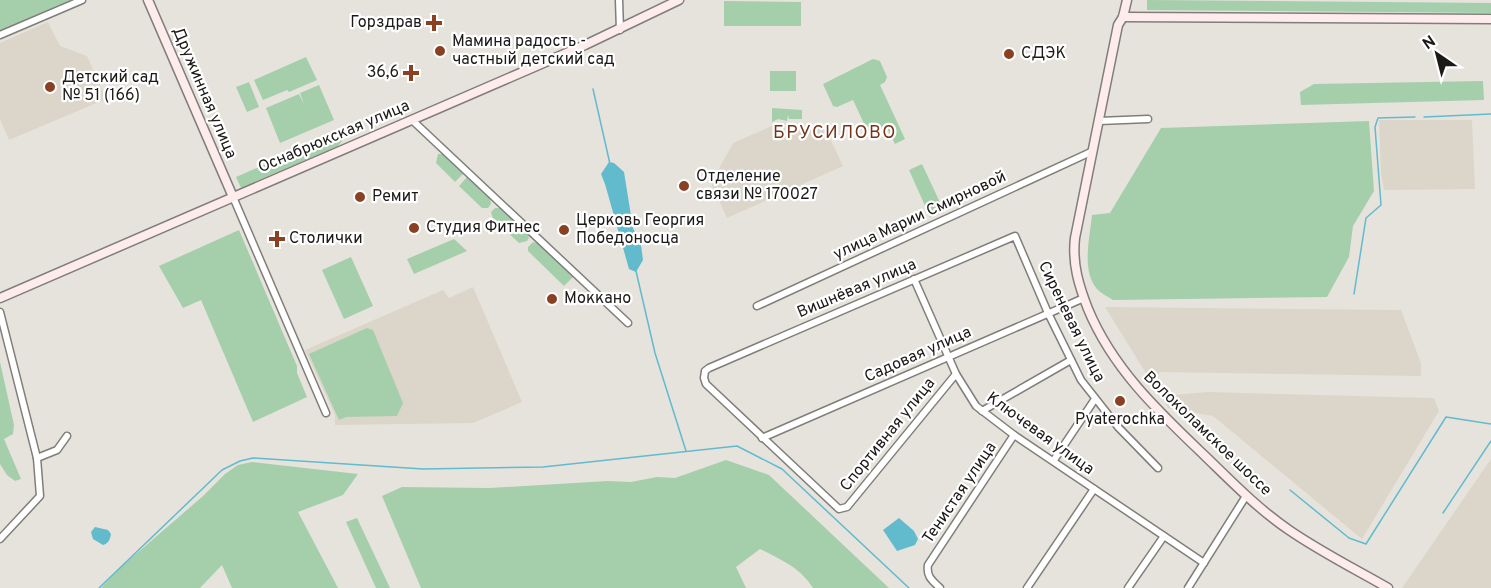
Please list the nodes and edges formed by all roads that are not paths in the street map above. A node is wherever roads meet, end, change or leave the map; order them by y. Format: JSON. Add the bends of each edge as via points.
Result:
{"nodes":[{"id":1,"x":82,"y":0,"type":"edge"},
{"id":2,"x":148,"y":0,"type":"edge"},
{"id":3,"x":619,"y":0,"type":"edge"},
{"id":4,"x":679,"y":0,"type":"edge"},
{"id":5,"x":1127,"y":0,"type":"edge"},
{"id":6,"x":1123,"y":17,"type":"junction"},
{"id":7,"x":1491,"y":19,"type":"edge"},
{"id":8,"x":620,"y":30,"type":"junction"},
{"id":9,"x":0,"y":35,"type":"edge"},
{"id":10,"x":1148,"y":119,"type":"dead end"},
{"id":11,"x":412,"y":120,"type":"junction"},
{"id":12,"x":1099,"y":121,"type":"junction"},
{"id":13,"x":1093,"y":151,"type":"junction"},
{"id":14,"x":233,"y":197,"type":"junction"},
{"id":15,"x":1015,"y":236,"type":"joint"},
{"id":16,"x":914,"y":279,"type":"junction"},
{"id":17,"x":0,"y":298,"type":"edge"},
{"id":18,"x":1084,"y":298,"type":"junction"},
{"id":19,"x":757,"y":306,"type":"dead end"},
{"id":20,"x":0,"y":312,"type":"edge"},
{"id":21,"x":1048,"y":313,"type":"junction"},
{"id":22,"x":628,"y":323,"type":"dead end"},
{"id":23,"x":949,"y":356,"type":"junction"},
{"id":24,"x":1071,"y":360,"type":"junction"},
{"id":25,"x":956,"y":374,"type":"junction"},
{"id":26,"x":1095,"y":399,"type":"junction"},
{"id":27,"x":982,"y":411,"type":"junction"},
{"id":28,"x":326,"y":413,"type":"dead end"},
{"id":29,"x":1014,"y":435,"type":"junction"},
{"id":30,"x":67,"y":436,"type":"dead end"},
{"id":31,"x":762,"y":438,"type":"junction"},
{"id":32,"x":37,"y":458,"type":"junction"},
{"id":33,"x":1054,"y":460,"type":"junction"},
{"id":34,"x":1158,"y":468,"type":"dead end"},
{"id":35,"x":1094,"y":489,"type":"junction"},
{"id":36,"x":1246,"y":496,"type":"junction"},
{"id":37,"x":1164,"y":536,"type":"junction"},
{"id":38,"x":0,"y":539,"type":"edge"},
{"id":39,"x":1204,"y":563,"type":"junction"},
{"id":40,"x":940,"y":588,"type":"edge"},
{"id":41,"x":1027,"y":588,"type":"edge"},
{"id":42,"x":1128,"y":588,"type":"edge"},
{"id":43,"x":1188,"y":588,"type":"edge"},
{"id":44,"x":1388,"y":588,"type":"edge"}],
"edges":[{"from":1,"to":9,"type":"street"},
{"from":2,"to":14,"type":"main road","name":"Дружинная улица"},
{"from":3,"to":8,"type":"street"},
{"from":4,"to":8,"type":"main road","name":"Оснабрюкская улица"},
{"from":5,"to":6,"type":"main road","name":"Волоколамское шоссе"},
{"from":6,"to":7,"type":"main road"},
{"from":6,"to":12,"type":"main road","name":"Волоколамское шоссе","via":[[1118,25]]},
{"from":8,"to":11,"type":"main road","name":"Оснабрюкская улица"},
{"from":10,"to":12,"type":"street"},
{"from":11,"to":14,"type":"main road","name":"Оснабрюкская улица"},
{"from":11,"to":22,"type":"street"},
{"from":12,"to":13,"type":"main road","name":"Волоколамское шоссе"},
{"from":13,"to":18,"type":"main road","name":"Волоколамское шоссе","via":[[1074,247],[1076,273]]},
{"from":13,"to":19,"type":"street","name":"улица Марии Смирновой"},
{"from":14,"to":17,"type":"main road","name":"Оснабрюкская улица"},
{"from":14,"to":28,"type":"street"},
{"from":15,"to":16,"type":"street","name":"Вишнёвая улица"},
{"from":15,"to":21,"type":"street","name":"Сиреневая улица"},
{"from":16,"to":23,"type":"street","name":"Ключевая улица"},
{"from":16,"to":31,"type":"street","name":"Вишнёвая улица","via":[[705,371],[706,384]]},
{"from":18,"to":21,"type":"street","name":"Садовая улица"},
{"from":18,"to":36,"type":"main road","name":"Волоколамское шоссе","via":[[1105,343],[1134,384]]},
{"from":20,"to":32,"type":"street"},
{"from":21,"to":23,"type":"street","name":"Садовая улица"},
{"from":21,"to":24,"type":"street","name":"Сиреневая улица"},
{"from":23,"to":25,"type":"street","name":"Ключевая улица"},
{"from":23,"to":31,"type":"street","name":"Садовая улица"},
{"from":24,"to":26,"type":"street","name":"Сиреневая улица"},
{"from":24,"to":27,"type":"street"},
{"from":25,"to":27,"type":"street","name":"Ключевая улица"},
{"from":25,"to":31,"type":"street","name":"Спортивная улица","via":[[847,507],[839,509]]},
{"from":26,"to":33,"type":"street"},
{"from":26,"to":34,"type":"street","name":"Сиреневая улица"},
{"from":27,"to":29,"type":"street","name":"Ключевая улица"},
{"from":29,"to":33,"type":"street","name":"Ключевая улица"},
{"from":29,"to":40,"type":"street","name":"Тенистая улица","via":[[927,565],[930,578]]},
{"from":30,"to":32,"type":"street","via":[[57,450]]},
{"from":32,"to":38,"type":"street","via":[[40,496]]},
{"from":33,"to":35,"type":"street","name":"Ключевая улица"},
{"from":35,"to":37,"type":"street","name":"Ключевая улица"},
{"from":35,"to":41,"type":"street"},
{"from":36,"to":39,"type":"street"},
{"from":36,"to":44,"type":"main road","name":"Волоколамское шоссе","via":[[1307,543]]},
{"from":37,"to":39,"type":"street","name":"Ключевая улица"},
{"from":37,"to":42,"type":"street"},
{"from":39,"to":43,"type":"street"}]}
